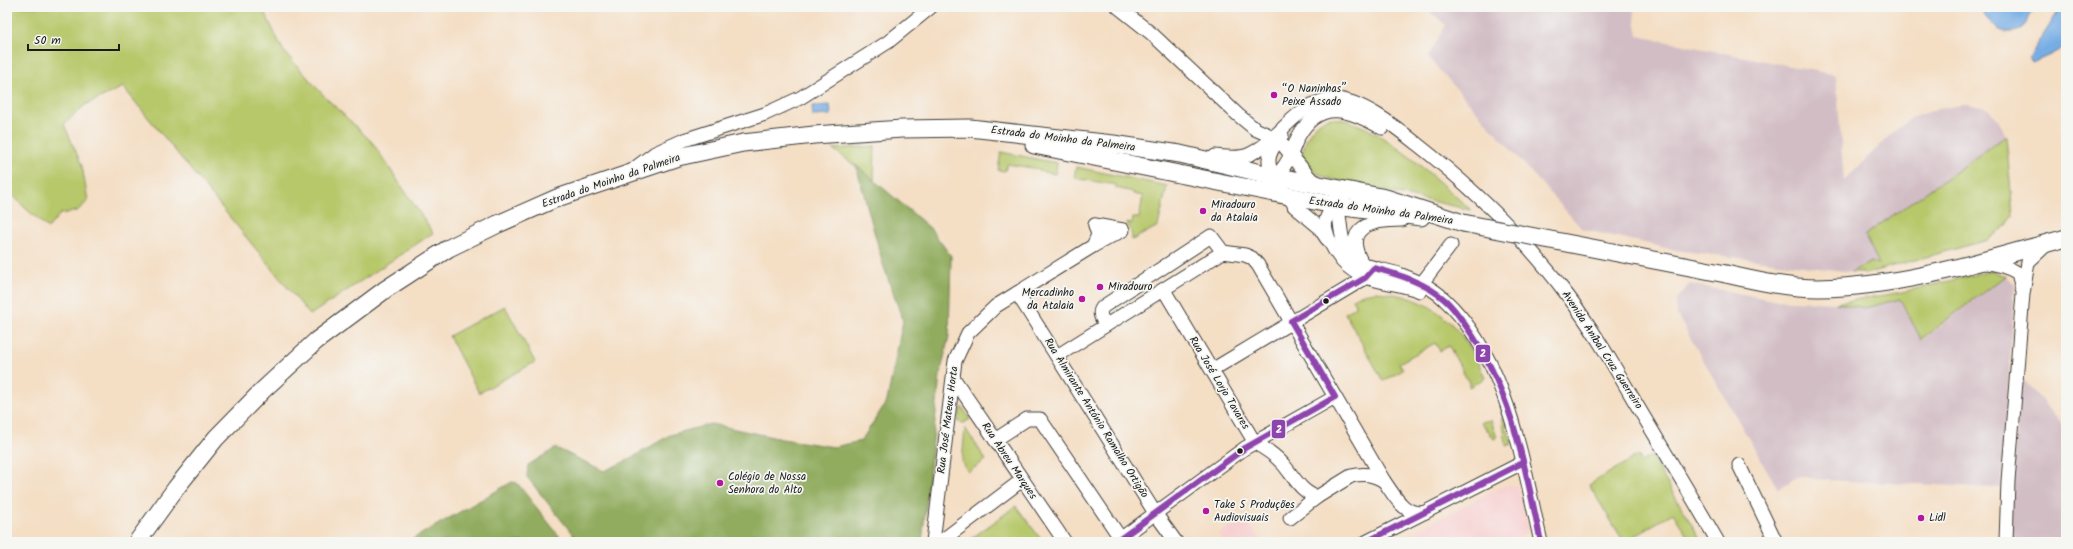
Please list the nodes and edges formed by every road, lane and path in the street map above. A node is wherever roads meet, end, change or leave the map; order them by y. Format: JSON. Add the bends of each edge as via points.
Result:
{"nodes":[{"id":1,"x":931,"y":7,"type":"edge"},
{"id":2,"x":1118,"y":7,"type":"edge"},
{"id":3,"x":902,"y":129,"type":"junction"},
{"id":4,"x":1272,"y":140,"type":"junction"},
{"id":5,"x":1137,"y":147,"type":"junction"},
{"id":6,"x":1291,"y":154,"type":"junction"},
{"id":7,"x":1104,"y":158,"type":"junction"},
{"id":8,"x":1441,"y":163,"type":"junction"},
{"id":9,"x":630,"y":172,"type":"junction"},
{"id":10,"x":1274,"y":176,"type":"junction"},
{"id":11,"x":1320,"y":184,"type":"junction"},
{"id":12,"x":1254,"y":189,"type":"junction"},
{"id":13,"x":1288,"y":196,"type":"junction"},
{"id":14,"x":1337,"y":206,"type":"junction"},
{"id":15,"x":1424,"y":210,"type":"junction"},
{"id":16,"x":1301,"y":212,"type":"junction"},
{"id":17,"x":1455,"y":222,"type":"junction"},
{"id":18,"x":2066,"y":238,"type":"edge"},
{"id":19,"x":2049,"y":243,"type":"junction"},
{"id":20,"x":1451,"y":245,"type":"dead end"},
{"id":21,"x":1093,"y":246,"type":"junction"},
{"id":22,"x":1223,"y":252,"type":"junction"},
{"id":23,"x":1337,"y":255,"type":"junction"},
{"id":24,"x":1970,"y":264,"type":"junction"},
{"id":25,"x":1368,"y":266,"type":"junction"},
{"id":26,"x":1365,"y":278,"type":"junction"},
{"id":27,"x":1422,"y":283,"type":"junction"},
{"id":28,"x":1164,"y":290,"type":"junction"},
{"id":29,"x":1017,"y":294,"type":"junction"},
{"id":30,"x":2023,"y":294,"type":"junction"},
{"id":31,"x":1291,"y":321,"type":"junction"},
{"id":32,"x":1106,"y":325,"type":"junction"},
{"id":33,"x":1467,"y":326,"type":"junction"},
{"id":34,"x":1057,"y":356,"type":"junction"},
{"id":35,"x":1212,"y":370,"type":"junction"},
{"id":36,"x":954,"y":379,"type":"junction"},
{"id":37,"x":1335,"y":397,"type":"junction"},
{"id":38,"x":995,"y":440,"type":"junction"},
{"id":39,"x":1255,"y":443,"type":"junction"},
{"id":40,"x":1367,"y":453,"type":"junction"},
{"id":41,"x":1522,"y":463,"type":"junction"},
{"id":42,"x":1739,"y":465,"type":"dead end"},
{"id":43,"x":1351,"y":476,"type":"junction"},
{"id":44,"x":1022,"y":480,"type":"junction"},
{"id":45,"x":1384,"y":481,"type":"junction"},
{"id":46,"x":1317,"y":498,"type":"junction"},
{"id":47,"x":1402,"y":505,"type":"junction"},
{"id":48,"x":1426,"y":512,"type":"junction"},
{"id":49,"x":1155,"y":513,"type":"junction"},
{"id":50,"x":1290,"y":518,"type":"dead end"},
{"id":51,"x":936,"y":523,"type":"junction"},
{"id":52,"x":1394,"y":528,"type":"junction"},
{"id":53,"x":952,"y":532,"type":"junction"},
{"id":54,"x":1118,"y":540,"type":"edge"},
{"id":55,"x":137,"y":542,"type":"edge"},
{"id":56,"x":933,"y":542,"type":"edge"},
{"id":57,"x":940,"y":542,"type":"edge"},
{"id":58,"x":1065,"y":542,"type":"edge"},
{"id":59,"x":1176,"y":542,"type":"edge"},
{"id":60,"x":1366,"y":542,"type":"edge"},
{"id":61,"x":1541,"y":542,"type":"edge"},
{"id":62,"x":1718,"y":542,"type":"edge"},
{"id":63,"x":1776,"y":542,"type":"edge"},
{"id":64,"x":2006,"y":542,"type":"edge"}],
"edges":[{"from":1,"to":9,"type":"street","via":[[888,42],[800,98],[765,114],[684,140],[656,153]]},
{"from":2,"to":4,"type":"street","via":[[1152,34],[1238,115]]},
{"from":3,"to":5,"type":"main road","name":"Estrada do Moinho da Palmeira","via":[[970,128]]},
{"from":3,"to":7,"type":"main road","name":"Estrada do Moinho da Palmeira","via":[[1005,139]]},
{"from":3,"to":9,"type":"main road","name":"Estrada do Moinho da Palmeira","via":[[743,143],[678,157]]},
{"from":4,"to":5,"type":"street","via":[[1247,156],[1234,158]]},
{"from":4,"to":6,"type":"street"},
{"from":4,"to":8,"type":"street","via":[[1294,117],[1321,102],[1334,99],[1368,110],[1397,128]]},
{"from":4,"to":10,"type":"street","via":[[1269,159]]},
{"from":5,"to":10,"type":"main road","name":"Estrada do Moinho da Palmeira","via":[[1180,154]]},
{"from":6,"to":8,"type":"street","via":[[1304,126],[1314,116],[1337,110],[1366,120]]},
{"from":6,"to":10,"type":"street","via":[[1281,171]]},
{"from":6,"to":11,"type":"street","via":[[1310,178]]},
{"from":7,"to":10,"type":"street","via":[[1167,164],[1249,182],[1263,182]]},
{"from":7,"to":12,"type":"main road","name":"Estrada do Moinho da Palmeira"},
{"from":8,"to":62,"type":"street","name":"Avenida Aníbal Cruz Guerreiro","via":[[1492,209],[1535,254],[1569,296],[1608,355]]},
{"from":9,"to":55,"type":"main road","name":"Estrada do Moinho da Palmeira","via":[[557,198],[498,224],[449,248],[386,288],[316,341],[263,390],[216,438]]},
{"from":10,"to":11,"type":"main road","name":"Estrada do Moinho da Palmeira"},
{"from":10,"to":13,"type":"street"},
{"from":11,"to":14,"type":"street","via":[[1333,196]]},
{"from":11,"to":15,"type":"main road","name":"Estrada do Moinho da Palmeira","via":[[1386,198]]},
{"from":12,"to":13,"type":"main road","name":"Estrada do Moinho da Palmeira"},
{"from":12,"to":16,"type":"street","via":[[1280,198]]},
{"from":13,"to":14,"type":"main road","name":"Estrada do Moinho da Palmeira"},
{"from":13,"to":16,"type":"street"},
{"from":14,"to":15,"type":"street","via":[[1347,201],[1362,199]]},
{"from":14,"to":17,"type":"main road","name":"Estrada do Moinho da Palmeira"},
{"from":14,"to":23,"type":"street","via":[[1328,214],[1326,226]]},
{"from":14,"to":25,"type":"street","via":[[1347,250]]},
{"from":15,"to":17,"type":"main road","name":"Estrada do Moinho da Palmeira"},
{"from":16,"to":23,"type":"street","via":[[1319,227]]},
{"from":17,"to":24,"type":"main road","bridge":true,"via":[[1591,246],[1760,281],[1818,288],[1856,286],[1902,279]]},
{"from":17,"to":25,"type":"street","via":[[1395,220],[1366,225],[1358,231],[1355,241]]},
{"from":18,"to":19,"type":"main road"},
{"from":19,"to":24,"type":"main road"},
{"from":19,"to":30,"type":"street","via":[[2028,262]]},
{"from":20,"to":27,"type":"street"},
{"from":21,"to":21,"type":"street","name":"Rua José Mateus Horta","via":[[1123,230],[1095,225],[1098,235]]},
{"from":21,"to":29,"type":"street","name":"Rua José Mateus Horta"},
{"from":22,"to":28,"type":"street"},
{"from":22,"to":31,"type":"street","via":[[1252,258]]},
{"from":22,"to":32,"type":"street","via":[[1211,236],[1104,306],[1100,315]]},
{"from":23,"to":26,"type":"street","via":[[1349,268]]},
{"from":24,"to":30,"type":"street","via":[[1994,263],[2018,273]]},
{"from":25,"to":26,"type":"street"},
{"from":25,"to":27,"type":"street"},
{"from":26,"to":31,"type":"street"},
{"from":26,"to":33,"type":"street","via":[[1422,292],[1443,304]]},
{"from":27,"to":33,"type":"street","via":[[1444,298]]},
{"from":28,"to":32,"type":"street"},
{"from":28,"to":35,"type":"street","name":"Rua José Lorjo Tavares"},
{"from":29,"to":34,"type":"street","name":"Rua Almirante António Ramalho Ortigão"},
{"from":29,"to":36,"type":"street","name":"Rua José Mateus Horta","via":[[996,306],[968,333],[955,362]]},
{"from":30,"to":64,"type":"street","via":[[2008,481]]},
{"from":31,"to":35,"type":"street"},
{"from":31,"to":37,"type":"street"},
{"from":32,"to":34,"type":"street"},
{"from":33,"to":41,"type":"street","via":[[1488,358],[1499,381]]},
{"from":34,"to":49,"type":"street","name":"Rua Almirante António Ramalho Ortigão"},
{"from":35,"to":39,"type":"street","name":"Rua José Lorjo Tavares"},
{"from":36,"to":38,"type":"street","name":"Rua Abreu Marques"},
{"from":36,"to":51,"type":"street","name":"Rua José Mateus Horta"},
{"from":37,"to":39,"type":"street"},
{"from":37,"to":40,"type":"street"},
{"from":38,"to":44,"type":"street","name":"Rua Abreu Marques"},
{"from":38,"to":54,"type":"street","via":[[1027,419],[1040,419]]},
{"from":39,"to":46,"type":"street","name":"Rua José Lorjo Tavares","via":[[1272,454],[1306,493]]},
{"from":39,"to":49,"type":"street","via":[[1235,454]]},
{"from":40,"to":43,"type":"street","via":[[1365,464]]},
{"from":40,"to":45,"type":"street"},
{"from":41,"to":48,"type":"street"},
{"from":41,"to":61,"type":"street"},
{"from":42,"to":63,"type":"street"},
{"from":43,"to":45,"type":"street","via":[[1368,474]]},
{"from":43,"to":46,"type":"street"},
{"from":44,"to":53,"type":"street"},
{"from":44,"to":58,"type":"street","name":"Rua Abreu Marques"},
{"from":45,"to":47,"type":"street"},
{"from":46,"to":50,"type":"street"},
{"from":47,"to":48,"type":"street","via":[[1413,513]]},
{"from":47,"to":52,"type":"street","via":[[1400,522]]},
{"from":48,"to":52,"type":"street"},
{"from":49,"to":54,"type":"street"},
{"from":49,"to":59,"type":"street","name":"Rua Almirante António Ramalho Ortigão"},
{"from":51,"to":53,"type":"street","via":[[943,530]]},
{"from":51,"to":56,"type":"street","name":"Rua José Mateus Horta"},
{"from":52,"to":60,"type":"street"},
{"from":53,"to":57,"type":"street"}]}
